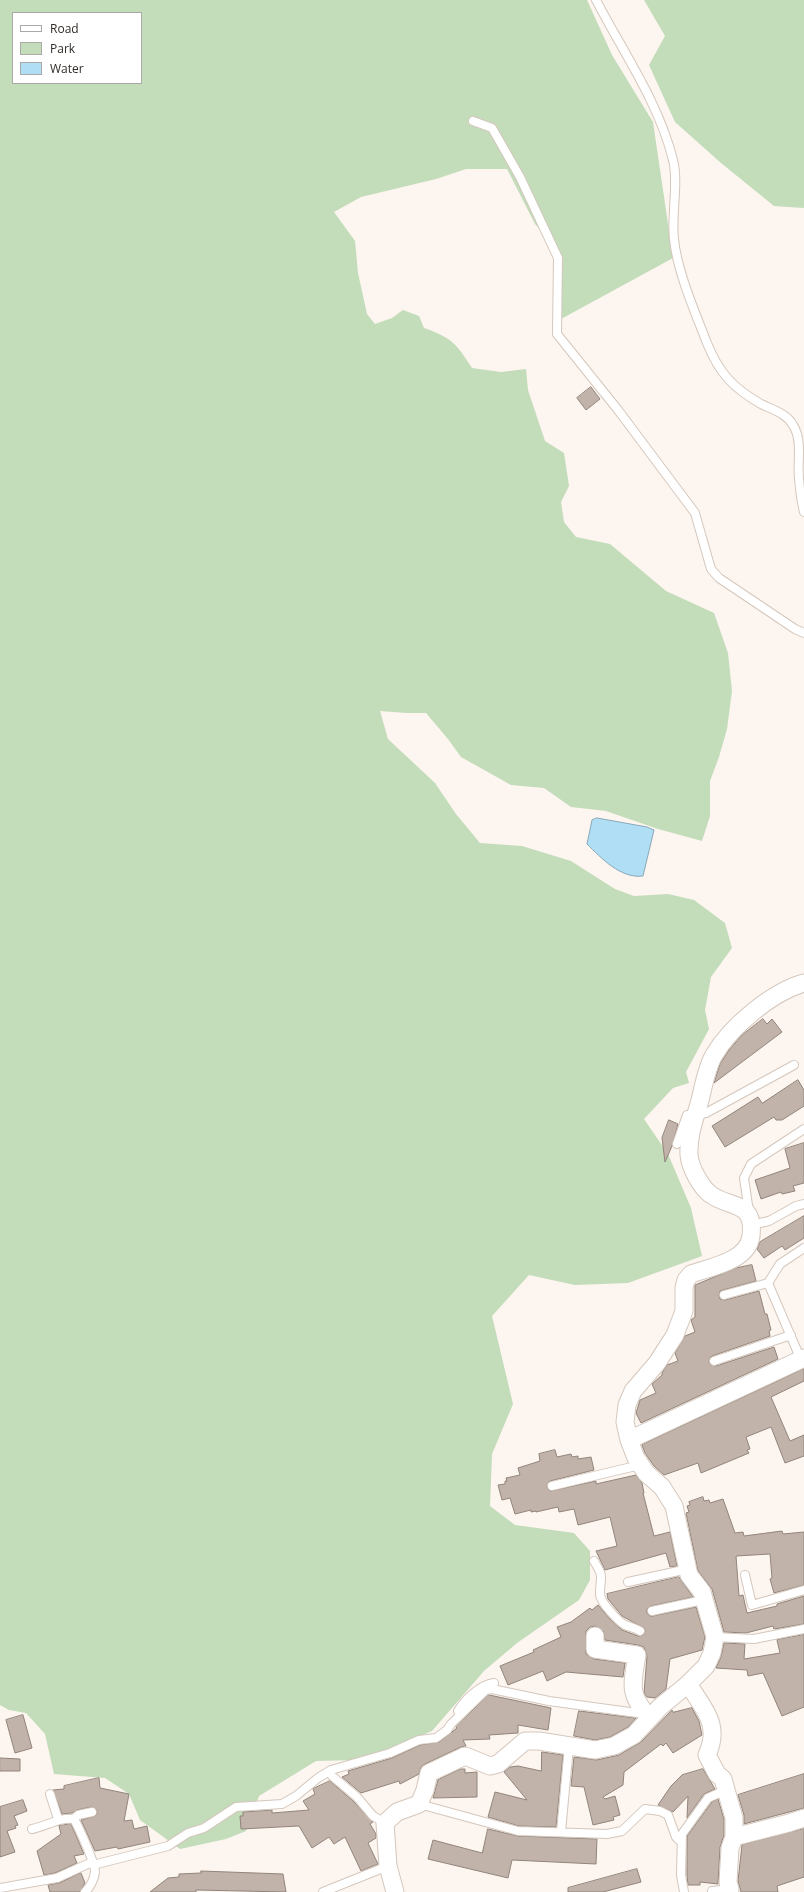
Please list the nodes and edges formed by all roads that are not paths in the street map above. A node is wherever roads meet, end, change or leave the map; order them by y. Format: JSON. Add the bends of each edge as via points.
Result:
{"nodes":[{"id":1,"x":596,"y":0,"type":"edge"},
{"id":2,"x":473,"y":121,"type":"dead end"},
{"id":3,"x":804,"y":512,"type":"edge"},
{"id":4,"x":804,"y":633,"type":"edge"},
{"id":5,"x":804,"y":983,"type":"edge"},
{"id":6,"x":794,"y":1065,"type":"dead end"},
{"id":7,"x":696,"y":1112,"type":"junction"},
{"id":8,"x":804,"y":1129,"type":"edge"},
{"id":9,"x":677,"y":1144,"type":"dead end"},
{"id":10,"x":804,"y":1204,"type":"edge"},
{"id":11,"x":750,"y":1220,"type":"junction"},
{"id":12,"x":804,"y":1248,"type":"edge"},
{"id":13,"x":768,"y":1283,"type":"junction"},
{"id":14,"x":724,"y":1295,"type":"dead end"},
{"id":15,"x":791,"y":1335,"type":"junction"},
{"id":16,"x":803,"y":1359,"type":"edge"},
{"id":17,"x":714,"y":1361,"type":"dead end"},
{"id":18,"x":629,"y":1440,"type":"junction"},
{"id":19,"x":640,"y":1465,"type":"junction"},
{"id":20,"x":552,"y":1486,"type":"dead end"},
{"id":21,"x":594,"y":1561,"type":"dead end"},
{"id":22,"x":688,"y":1569,"type":"junction"},
{"id":23,"x":746,"y":1575,"type":"dead end"},
{"id":24,"x":628,"y":1582,"type":"dead end"},
{"id":25,"x":804,"y":1590,"type":"edge"},
{"id":26,"x":703,"y":1600,"type":"junction"},
{"id":27,"x":652,"y":1611,"type":"dead end"},
{"id":28,"x":804,"y":1629,"type":"edge"},
{"id":29,"x":640,"y":1631,"type":"dead end"},
{"id":30,"x":595,"y":1636,"type":"dead end"},
{"id":31,"x":714,"y":1637,"type":"junction"},
{"id":32,"x":494,"y":1683,"type":"dead end"},
{"id":33,"x":688,"y":1684,"type":"junction"},
{"id":34,"x":460,"y":1715,"type":"junction"},
{"id":35,"x":647,"y":1715,"type":"junction"},
{"id":36,"x":569,"y":1746,"type":"junction"},
{"id":37,"x":344,"y":1767,"type":"junction"},
{"id":38,"x":332,"y":1776,"type":"junction"},
{"id":39,"x":311,"y":1785,"type":"junction"},
{"id":40,"x":726,"y":1790,"type":"junction"},
{"id":41,"x":50,"y":1794,"type":"dead end"},
{"id":42,"x":419,"y":1804,"type":"junction"},
{"id":43,"x":92,"y":1812,"type":"dead end"},
{"id":44,"x":804,"y":1818,"type":"edge"},
{"id":45,"x":58,"y":1819,"type":"junction"},
{"id":46,"x":74,"y":1819,"type":"junction"},
{"id":47,"x":385,"y":1823,"type":"junction"},
{"id":48,"x":32,"y":1829,"type":"dead end"},
{"id":49,"x":561,"y":1832,"type":"junction"},
{"id":50,"x":734,"y":1837,"type":"junction"},
{"id":51,"x":681,"y":1842,"type":"junction"},
{"id":52,"x":93,"y":1864,"type":"junction"},
{"id":53,"x":388,"y":1866,"type":"junction"},
{"id":54,"x":0,"y":1888,"type":"edge"},
{"id":55,"x":712,"y":1891,"type":"dead end"},
{"id":56,"x":731,"y":1891,"type":"edge"},
{"id":57,"x":85,"y":1892,"type":"edge"},
{"id":58,"x":323,"y":1892,"type":"edge"},
{"id":59,"x":395,"y":1892,"type":"edge"},
{"id":60,"x":684,"y":1892,"type":"edge"}],
"edges":[{"from":1,"to":3,"type":"lane","via":[[622,45],[668,142],[674,162],[674,239],[683,279],[707,344],[720,372],[734,387],[786,416],[794,426],[800,450],[799,478]]},
{"from":2,"to":4,"type":"lane","via":[[492,128],[520,177],[558,258],[557,334],[695,513],[711,569],[719,578]]},
{"from":5,"to":7,"type":"street","via":[[794,986],[764,1005],[729,1034],[713,1057]]},
{"from":6,"to":7,"type":"lane","via":[[706,1113]]},
{"from":7,"to":9,"type":"lane","via":[[690,1107]]},
{"from":7,"to":11,"type":"street","via":[[689,1155],[696,1177],[710,1194],[740,1205]]},
{"from":8,"to":11,"type":"lane","via":[[750,1164],[744,1178]]},
{"from":10,"to":11,"type":"lane","via":[[769,1221]]},
{"from":11,"to":18,"type":"street","via":[[749,1242],[740,1256],[691,1274],[686,1280],[684,1311],[675,1335],[657,1363],[632,1391],[627,1405],[625,1422]]},
{"from":12,"to":13,"type":"lane","via":[[780,1264]]},
{"from":13,"to":14,"type":"lane"},
{"from":13,"to":15,"type":"lane"},
{"from":15,"to":16,"type":"lane"},
{"from":15,"to":17,"type":"lane"},
{"from":16,"to":18,"type":"street"},
{"from":18,"to":19,"type":"street"},
{"from":19,"to":20,"type":"lane"},
{"from":19,"to":22,"type":"street","via":[[662,1487],[674,1506]]},
{"from":21,"to":29,"type":"lane","via":[[602,1578],[601,1599],[625,1625]]},
{"from":22,"to":24,"type":"lane"},
{"from":22,"to":26,"type":"street","via":[[702,1592]]},
{"from":23,"to":25,"type":"lane","via":[[752,1605]]},
{"from":26,"to":27,"type":"lane"},
{"from":26,"to":31,"type":"street"},
{"from":28,"to":31,"type":"lane","via":[[754,1639]]},
{"from":30,"to":35,"type":"street","via":[[595,1649],[636,1655],[632,1685],[635,1700]]},
{"from":31,"to":33,"type":"street","via":[[712,1653],[706,1666]]},
{"from":32,"to":34,"type":"lane","via":[[480,1688],[466,1701],[458,1711]]},
{"from":33,"to":35,"type":"street"},
{"from":33,"to":40,"type":"street","via":[[707,1712],[713,1726],[712,1744],[707,1755],[717,1774],[723,1779]]},
{"from":34,"to":35,"type":"lane","via":[[486,1690]]},
{"from":34,"to":37,"type":"lane","via":[[436,1738],[419,1740],[390,1753]]},
{"from":35,"to":36,"type":"street","via":[[634,1735],[614,1746],[595,1750]]},
{"from":36,"to":42,"type":"street","via":[[525,1741],[498,1764],[490,1766],[465,1756],[429,1773]]},
{"from":36,"to":49,"type":"lane"},
{"from":37,"to":38,"type":"lane"},
{"from":37,"to":39,"type":"lane","via":[[331,1770]]},
{"from":38,"to":39,"type":"lane"},
{"from":38,"to":47,"type":"lane","via":[[357,1797],[373,1816]]},
{"from":39,"to":52,"type":"lane","via":[[282,1804],[236,1807],[204,1828],[191,1831],[168,1846]]},
{"from":40,"to":50,"type":"street","via":[[734,1818]]},
{"from":40,"to":51,"type":"lane","via":[[708,1798],[686,1827]]},
{"from":41,"to":45,"type":"lane"},
{"from":42,"to":47,"type":"street","via":[[397,1812]]},
{"from":42,"to":49,"type":"lane","via":[[518,1831]]},
{"from":43,"to":46,"type":"lane","via":[[78,1815]]},
{"from":44,"to":50,"type":"street"},
{"from":45,"to":46,"type":"lane"},
{"from":45,"to":48,"type":"lane"},
{"from":46,"to":52,"type":"lane"},
{"from":47,"to":53,"type":"street"},
{"from":49,"to":51,"type":"lane","via":[[622,1832],[645,1809],[668,1815],[676,1837]]},
{"from":50,"to":56,"type":"street","via":[[730,1848],[728,1882]]},
{"from":51,"to":60,"type":"lane"},
{"from":52,"to":54,"type":"lane","via":[[57,1878]]},
{"from":52,"to":57,"type":"lane","via":[[95,1872]]},
{"from":53,"to":58,"type":"lane"},
{"from":53,"to":59,"type":"street"},
{"from":55,"to":56,"type":"lane"}]}
